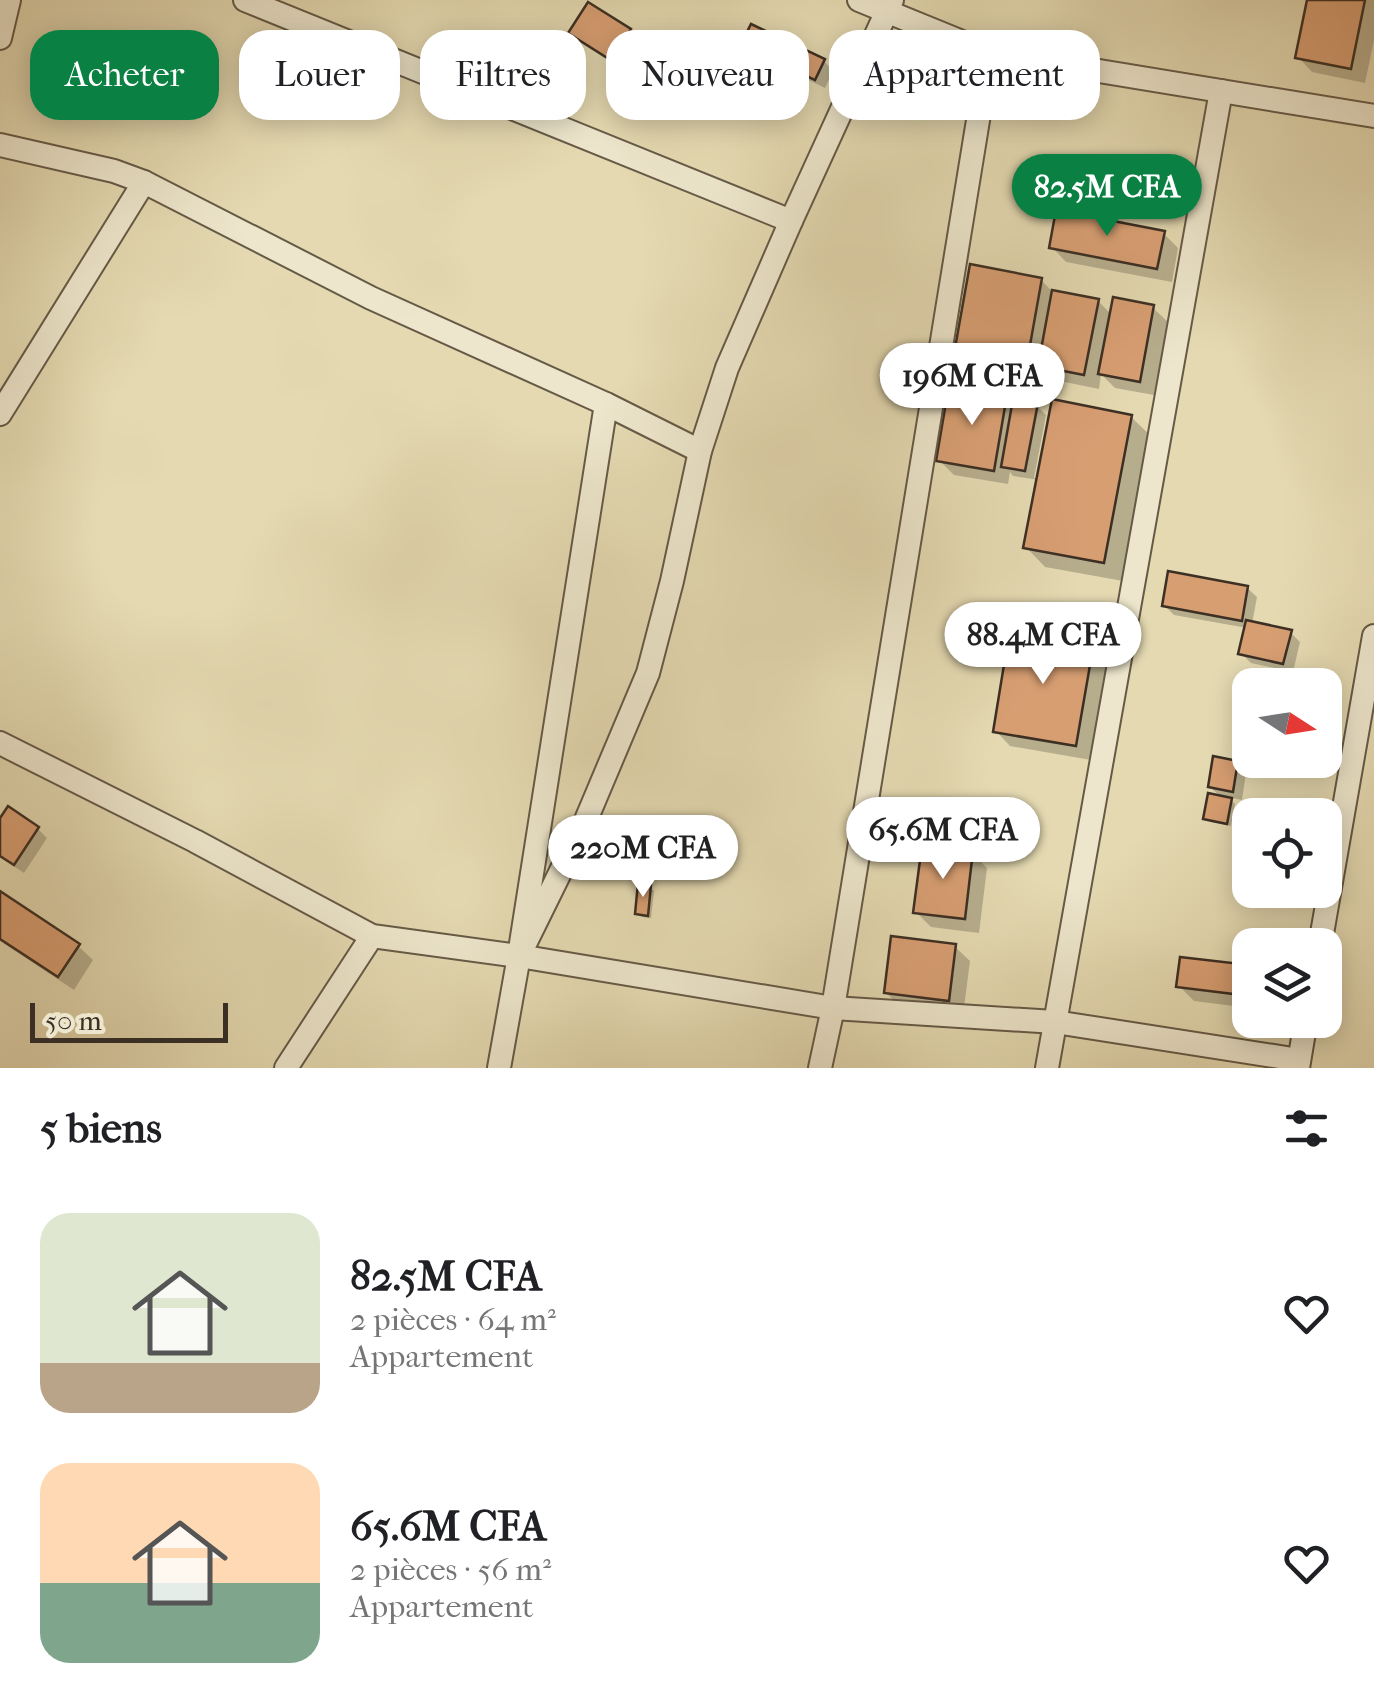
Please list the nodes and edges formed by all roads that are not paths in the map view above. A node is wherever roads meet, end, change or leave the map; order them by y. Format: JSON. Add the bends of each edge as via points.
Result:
{"nodes":[{"id":1,"x":10,"y":0,"type":"edge"},
{"id":2,"x":245,"y":0,"type":"edge"},
{"id":3,"x":859,"y":0,"type":"edge"},
{"id":4,"x":888,"y":6,"type":"edge"},
{"id":5,"x":940,"y":30,"type":"edge"},
{"id":6,"x":0,"y":38,"type":"edge"},
{"id":7,"x":1100,"y":71,"type":"edge"},
{"id":8,"x":1221,"y":91,"type":"junction"},
{"id":9,"x":1374,"y":116,"type":"edge"},
{"id":10,"x":978,"y":120,"type":"edge"},
{"id":11,"x":0,"y":145,"type":"edge"},
{"id":12,"x":144,"y":182,"type":"junction"},
{"id":13,"x":790,"y":222,"type":"junction"},
{"id":14,"x":606,"y":404,"type":"junction"},
{"id":15,"x":0,"y":414,"type":"edge"},
{"id":16,"x":700,"y":451,"type":"junction"},
{"id":17,"x":1374,"y":636,"type":"edge"},
{"id":18,"x":0,"y":743,"type":"edge"},
{"id":19,"x":1323,"y":928,"type":"edge"},
{"id":20,"x":372,"y":936,"type":"junction"},
{"id":21,"x":520,"y":956,"type":"junction"},
{"id":22,"x":833,"y":1008,"type":"junction"},
{"id":23,"x":1055,"y":1022,"type":"junction"},
{"id":24,"x":1303,"y":1038,"type":"edge"},
{"id":25,"x":1299,"y":1064,"type":"edge"},
{"id":26,"x":286,"y":1068,"type":"edge"},
{"id":27,"x":499,"y":1068,"type":"edge"},
{"id":28,"x":820,"y":1068,"type":"edge"},
{"id":29,"x":1047,"y":1068,"type":"edge"}],
"edges":[{"from":1,"to":6,"type":"street"},
{"from":2,"to":13,"type":"street"},
{"from":3,"to":4,"type":"street"},
{"from":4,"to":5,"type":"street"},
{"from":4,"to":13,"type":"street"},
{"from":7,"to":8,"type":"street"},
{"from":8,"to":9,"type":"street"},
{"from":8,"to":23,"type":"street"},
{"from":10,"to":22,"type":"street"},
{"from":11,"to":12,"type":"street"},
{"from":12,"to":14,"type":"street","via":[[371,298]]},
{"from":12,"to":15,"type":"street"},
{"from":13,"to":16,"type":"street","via":[[727,368]]},
{"from":14,"to":16,"type":"street"},
{"from":14,"to":21,"type":"street"},
{"from":16,"to":21,"type":"street","via":[[648,673]]},
{"from":17,"to":19,"type":"street"},
{"from":18,"to":20,"type":"street"},
{"from":20,"to":21,"type":"street"},
{"from":20,"to":26,"type":"street"},
{"from":21,"to":22,"type":"street"},
{"from":21,"to":27,"type":"street"},
{"from":22,"to":23,"type":"street"},
{"from":22,"to":28,"type":"street"},
{"from":23,"to":25,"type":"street"},
{"from":23,"to":29,"type":"street"},
{"from":24,"to":25,"type":"street"}]}
